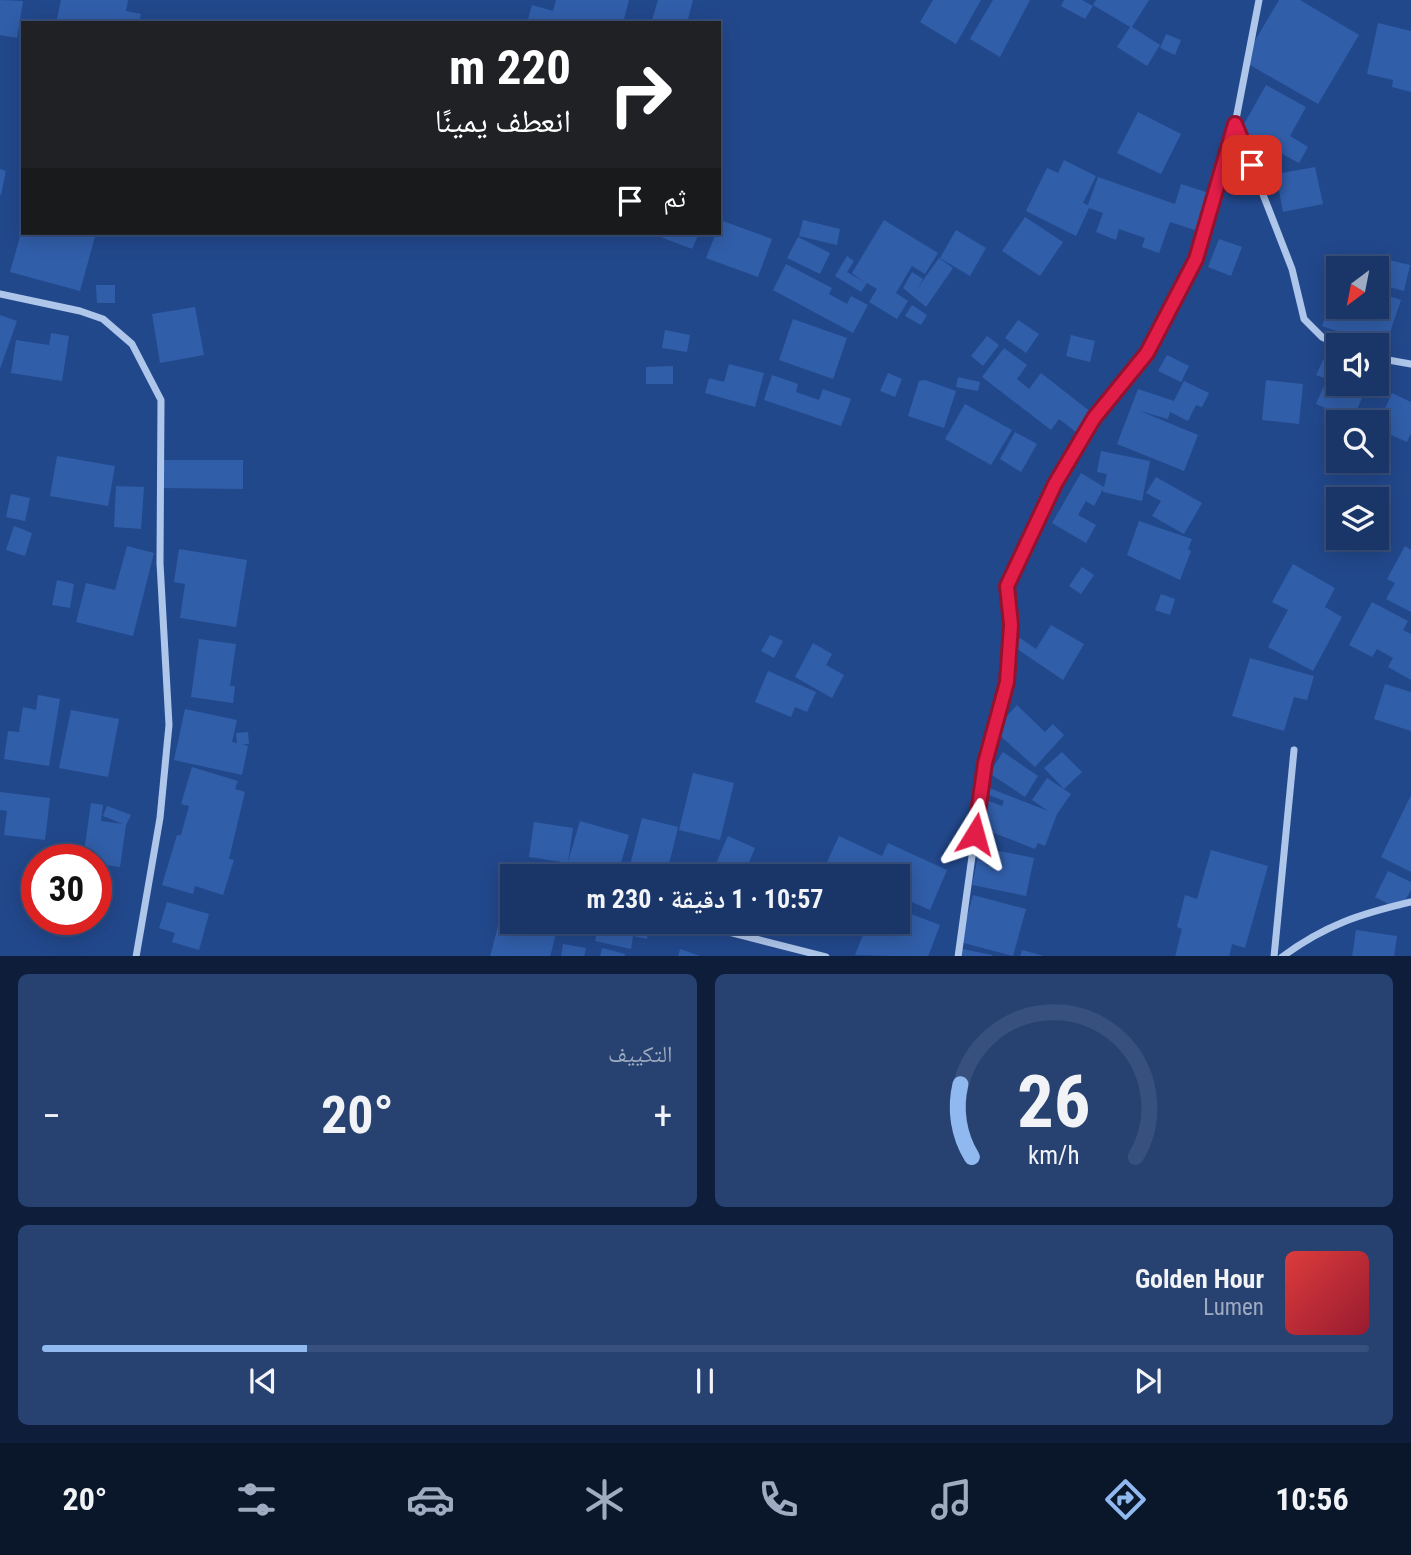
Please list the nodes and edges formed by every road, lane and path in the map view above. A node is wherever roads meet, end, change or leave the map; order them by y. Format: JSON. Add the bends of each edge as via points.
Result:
{"nodes":[{"id":1,"x":1259,"y":0,"type":"edge"},
{"id":2,"x":1235,"y":124,"type":"junction"},
{"id":3,"x":0,"y":294,"type":"edge"},
{"id":4,"x":1326,"y":340,"type":"edge"},
{"id":5,"x":1389,"y":360,"type":"edge"},
{"id":6,"x":1411,"y":364,"type":"edge"},
{"id":7,"x":1294,"y":750,"type":"dead end"},
{"id":8,"x":1411,"y":902,"type":"edge"},
{"id":9,"x":737,"y":934,"type":"edge"},
{"id":10,"x":136,"y":956,"type":"edge"},
{"id":11,"x":823,"y":956,"type":"edge"},
{"id":12,"x":958,"y":956,"type":"edge"},
{"id":13,"x":1274,"y":956,"type":"edge"},
{"id":14,"x":1283,"y":956,"type":"edge"}],
"edges":[{"from":1,"to":2,"type":"street"},
{"from":2,"to":4,"type":"street","via":[[1292,269],[1304,318]]},
{"from":2,"to":12,"type":"street","via":[[1196,259],[1147,353],[1094,418],[1062,473],[1007,586],[1011,625],[1007,682],[985,763]]},
{"from":3,"to":10,"type":"street","via":[[103,319],[132,344],[161,400],[160,563],[169,725],[160,818]]},
{"from":5,"to":6,"type":"street"},
{"from":7,"to":13,"type":"street"},
{"from":8,"to":14,"type":"street","via":[[1355,915]]},
{"from":9,"to":11,"type":"street"}]}
